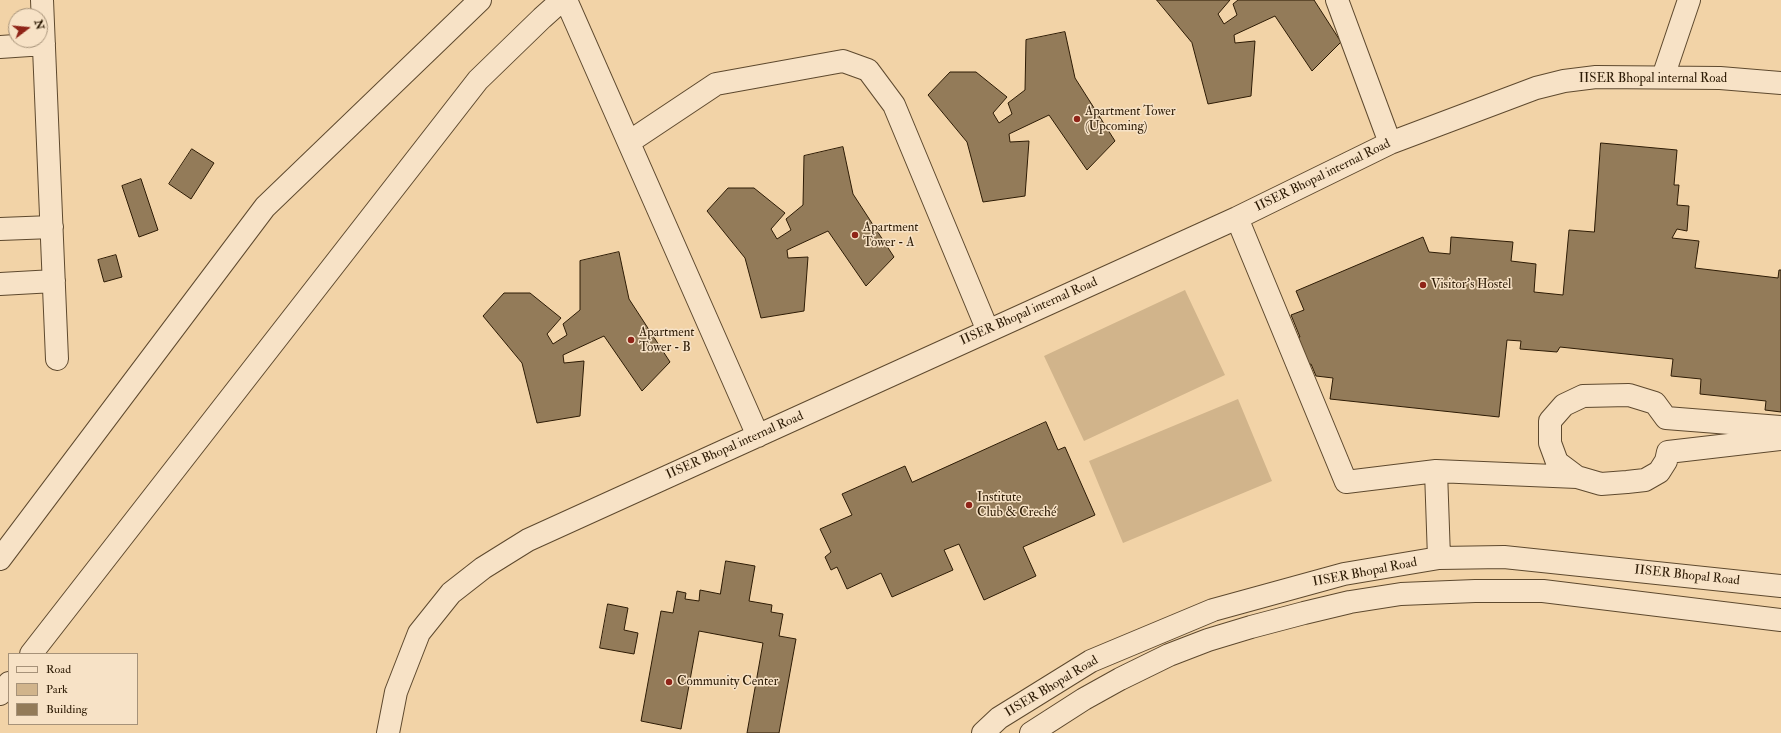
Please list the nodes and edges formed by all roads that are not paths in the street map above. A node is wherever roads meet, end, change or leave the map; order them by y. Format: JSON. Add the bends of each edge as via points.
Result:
{"nodes":[{"id":1,"x":480,"y":0,"type":"edge"},
{"id":2,"x":562,"y":0,"type":"edge"},
{"id":3,"x":566,"y":0,"type":"edge"},
{"id":4,"x":1337,"y":0,"type":"edge"},
{"id":5,"x":1689,"y":0,"type":"edge"},
{"id":6,"x":44,"y":48,"type":"edge"},
{"id":7,"x":1664,"y":77,"type":"junction"},
{"id":8,"x":1781,"y":83,"type":"edge"},
{"id":9,"x":629,"y":142,"type":"junction"},
{"id":10,"x":1390,"y":143,"type":"junction"},
{"id":11,"x":1237,"y":218,"type":"junction"},
{"id":12,"x":52,"y":226,"type":"junction"},
{"id":13,"x":0,"y":229,"type":"edge"},
{"id":14,"x":54,"y":281,"type":"junction"},
{"id":15,"x":0,"y":284,"type":"edge"},
{"id":16,"x":988,"y":331,"type":"junction"},
{"id":17,"x":57,"y":359,"type":"dead end"},
{"id":18,"x":1666,"y":418,"type":"junction"},
{"id":19,"x":1781,"y":427,"type":"edge"},
{"id":20,"x":758,"y":436,"type":"junction"},
{"id":21,"x":1781,"y":439,"type":"edge"},
{"id":22,"x":1668,"y":452,"type":"junction"},
{"id":23,"x":1436,"y":471,"type":"junction"},
{"id":24,"x":1577,"y":477,"type":"junction"},
{"id":25,"x":1438,"y":558,"type":"junction"},
{"id":26,"x":0,"y":559,"type":"edge"},
{"id":27,"x":1781,"y":586,"type":"edge"},
{"id":28,"x":1781,"y":620,"type":"edge"},
{"id":29,"x":32,"y":653,"type":"edge"},
{"id":30,"x":8,"y":684,"type":"edge"},
{"id":31,"x":0,"y":694,"type":"edge"},
{"id":32,"x":388,"y":733,"type":"edge"},
{"id":33,"x":983,"y":733,"type":"edge"},
{"id":34,"x":1031,"y":733,"type":"edge"}],
"edges":[{"from":1,"to":26,"type":"street","via":[[265,207]]},
{"from":2,"to":29,"type":"street","via":[[478,80]]},
{"from":3,"to":9,"type":"street"},
{"from":4,"to":10,"type":"street"},
{"from":5,"to":7,"type":"street"},
{"from":6,"to":12,"type":"street"},
{"from":7,"to":8,"type":"street","name":"IISER Bhopal internal Road"},
{"from":7,"to":10,"type":"street","name":"IISER Bhopal internal Road","via":[[1596,77],[1564,81],[1536,88]]},
{"from":9,"to":16,"type":"street","via":[[716,84],[843,61],[868,70],[894,105]]},
{"from":9,"to":20,"type":"street"},
{"from":10,"to":11,"type":"street","name":"IISER Bhopal internal Road"},
{"from":11,"to":16,"type":"street","name":"IISER Bhopal internal Road"},
{"from":11,"to":23,"type":"street","via":[[1346,482]]},
{"from":12,"to":13,"type":"street"},
{"from":12,"to":14,"type":"street"},
{"from":14,"to":15,"type":"street"},
{"from":14,"to":17,"type":"street"},
{"from":16,"to":20,"type":"street","name":"IISER Bhopal internal Road"},
{"from":18,"to":19,"type":"street"},
{"from":18,"to":22,"type":"street"},
{"from":18,"to":24,"type":"street","via":[[1654,403],[1629,395],[1583,396],[1564,405],[1550,421],[1550,443],[1556,462]]},
{"from":20,"to":32,"type":"street","name":"IISER Bhopal internal Road","via":[[528,540],[483,568],[451,593],[419,633],[396,692]]},
{"from":21,"to":22,"type":"street"},
{"from":22,"to":24,"type":"street","via":[[1659,472],[1645,480],[1601,484]]},
{"from":23,"to":24,"type":"street"},
{"from":23,"to":25,"type":"street"},
{"from":25,"to":27,"type":"street","name":"IISER Bhopal Road","via":[[1504,557]]},
{"from":25,"to":33,"type":"street","name":"IISER Bhopal Road","via":[[1344,574],[1213,610],[1091,661],[999,718]]},
{"from":28,"to":34,"type":"street","name":"IISER Bhopal Road","via":[[1543,591],[1401,594],[1312,611],[1208,640],[1169,655],[1120,679]]},
{"from":30,"to":31,"type":"street"}]}
